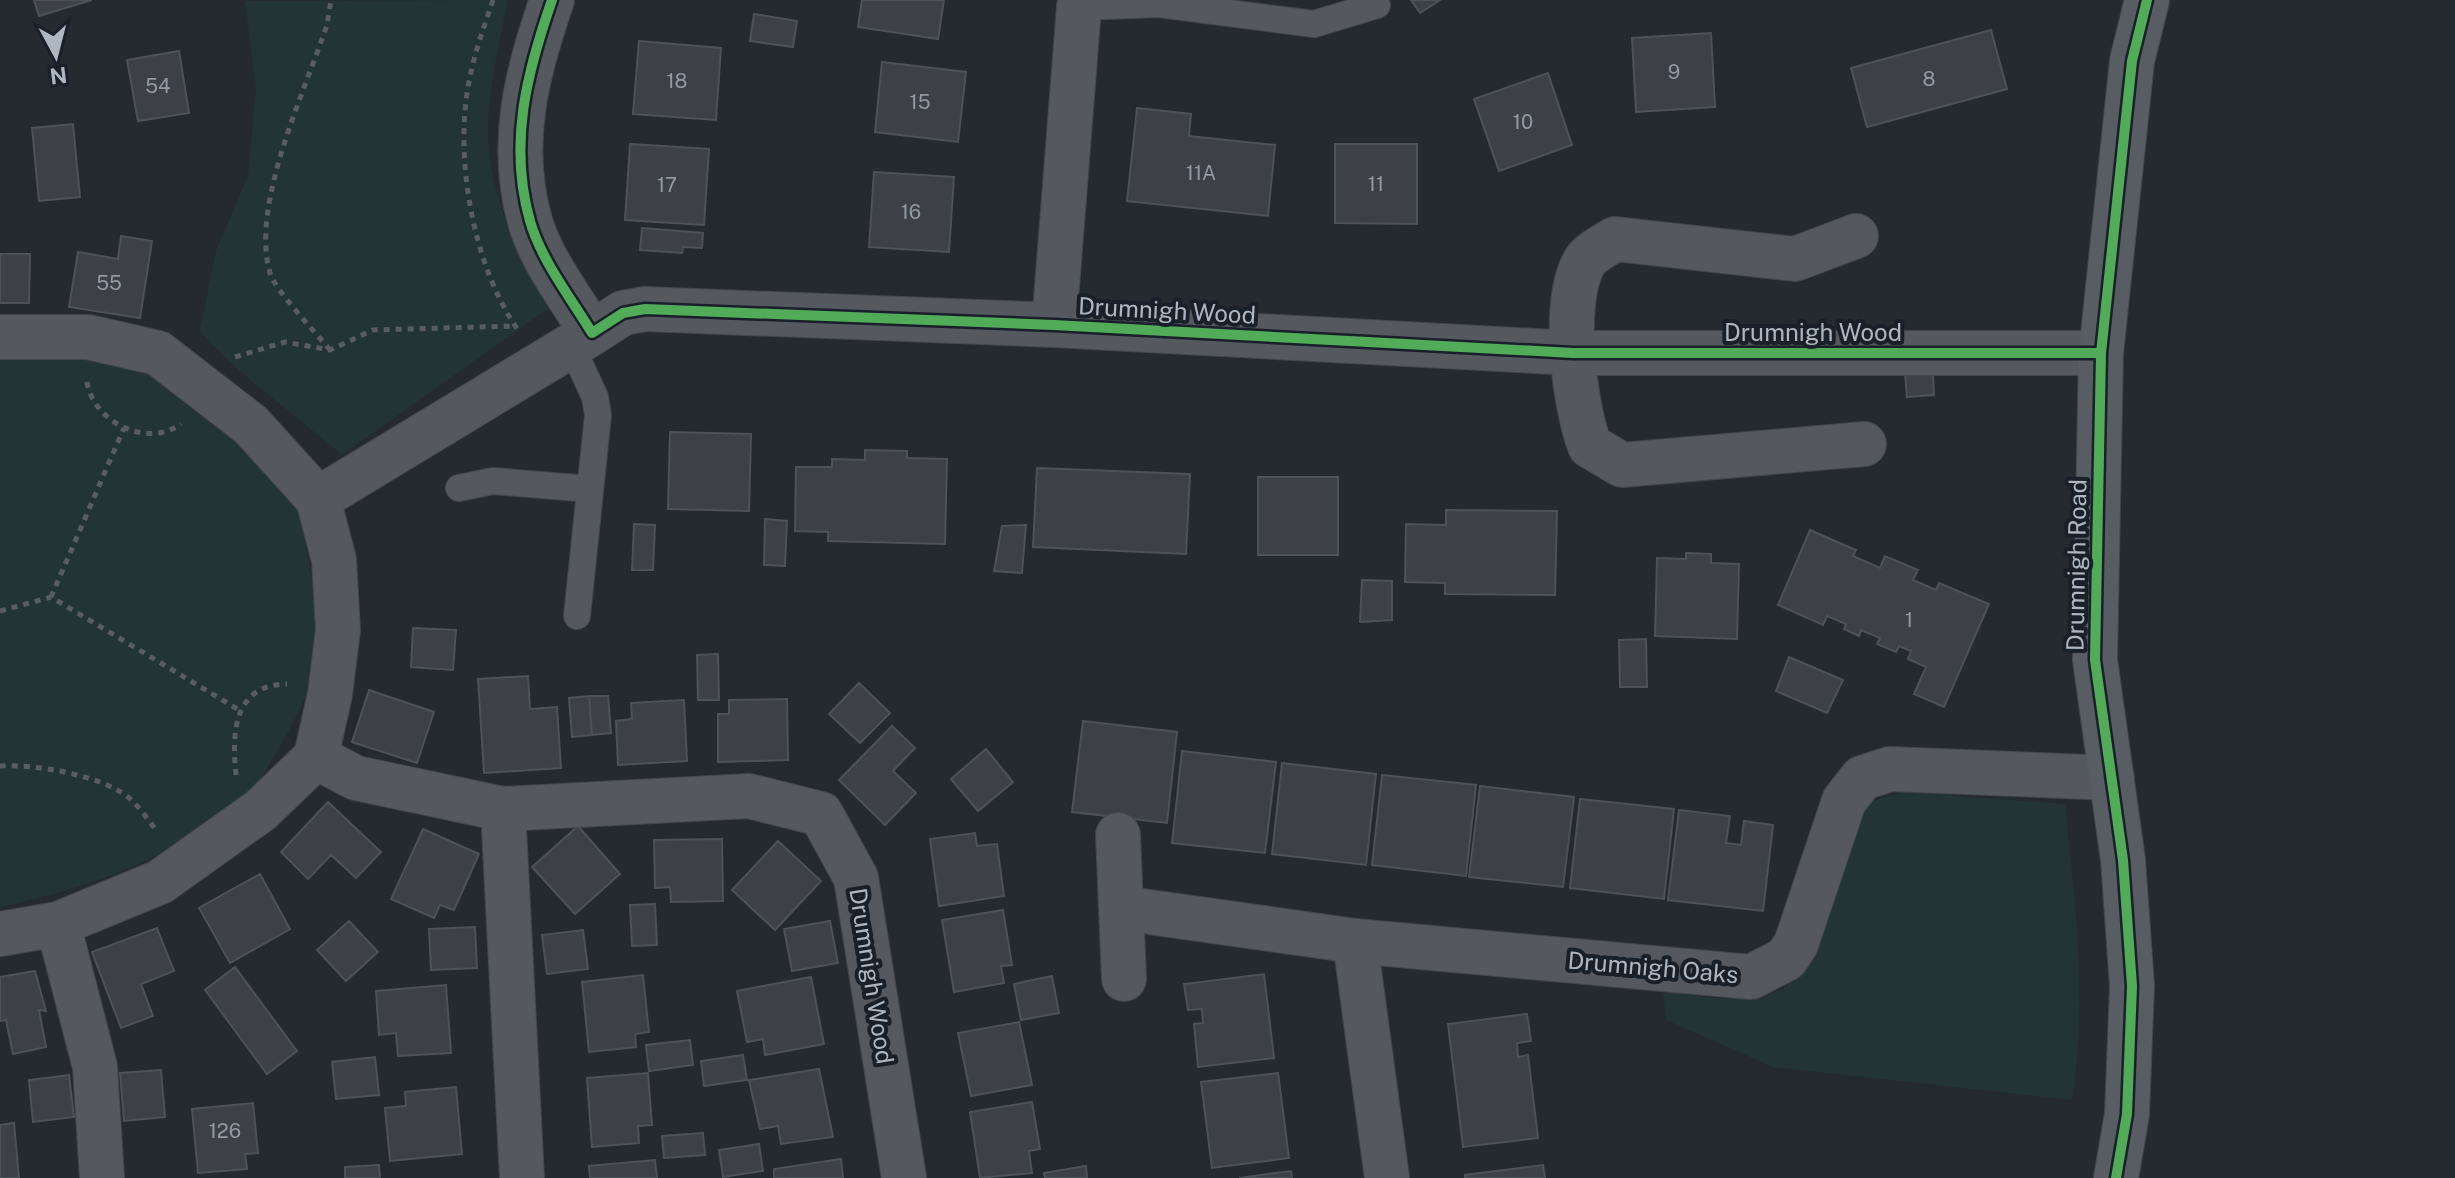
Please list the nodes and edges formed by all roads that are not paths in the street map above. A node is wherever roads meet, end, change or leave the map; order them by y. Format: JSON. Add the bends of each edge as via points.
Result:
{"nodes":[{"id":1,"x":552,"y":0,"type":"edge"},
{"id":2,"x":2147,"y":0,"type":"edge"},
{"id":3,"x":1076,"y":4,"type":"edge"},
{"id":4,"x":1377,"y":5,"type":"dead end"},
{"id":5,"x":1856,"y":236,"type":"dead end"},
{"id":6,"x":1054,"y":325,"type":"junction"},
{"id":7,"x":0,"y":337,"type":"edge"},
{"id":8,"x":582,"y":339,"type":"junction"},
{"id":9,"x":1573,"y":353,"type":"junction"},
{"id":10,"x":2101,"y":353,"type":"junction"},
{"id":11,"x":1864,"y":444,"type":"dead end"},
{"id":12,"x":459,"y":488,"type":"dead end"},
{"id":13,"x":590,"y":489,"type":"junction"},
{"id":14,"x":318,"y":499,"type":"junction"},
{"id":15,"x":577,"y":616,"type":"dead end"},
{"id":16,"x":316,"y":757,"type":"junction"},
{"id":17,"x":2112,"y":778,"type":"junction"},
{"id":18,"x":503,"y":809,"type":"junction"},
{"id":19,"x":1118,"y":835,"type":"dead end"},
{"id":20,"x":1121,"y":908,"type":"junction"},
{"id":21,"x":58,"y":924,"type":"junction"},
{"id":22,"x":0,"y":934,"type":"edge"},
{"id":23,"x":1355,"y":941,"type":"junction"},
{"id":24,"x":1124,"y":979,"type":"dead end"},
{"id":25,"x":102,"y":1178,"type":"edge"},
{"id":26,"x":522,"y":1178,"type":"edge"},
{"id":27,"x":904,"y":1178,"type":"edge"},
{"id":28,"x":1387,"y":1178,"type":"edge"},
{"id":29,"x":2116,"y":1178,"type":"edge"}],
"edges":[{"from":1,"to":8,"type":"street","via":[[529,67],[518,151],[530,222]]},
{"from":2,"to":10,"type":"main road","name":"Drumnigh Road","via":[[2132,61]]},
{"from":3,"to":4,"type":"lane","via":[[1159,4],[1314,24]]},
{"from":3,"to":6,"type":"street"},
{"from":5,"to":9,"type":"street","via":[[1795,259],[1615,239],[1586,260],[1577,284]]},
{"from":6,"to":8,"type":"street","name":"Drumnigh Wood","via":[[645,309],[623,313]]},
{"from":6,"to":9,"type":"street","name":"Drumnigh Wood"},
{"from":7,"to":14,"type":"street","via":[[88,337],[158,353],[251,425]]},
{"from":8,"to":13,"type":"lane","via":[[598,415]]},
{"from":8,"to":14,"type":"street","name":"Drumnigh Wood"},
{"from":9,"to":10,"type":"street","name":"Drumnigh Wood"},
{"from":9,"to":11,"type":"street","via":[[1578,415],[1590,446],[1622,465]]},
{"from":10,"to":17,"type":"main road","name":"Drumnigh Road","via":[[2095,660]]},
{"from":12,"to":13,"type":"lane","via":[[493,481]]},
{"from":13,"to":15,"type":"lane"},
{"from":14,"to":16,"type":"street","via":[[334,560],[338,630]]},
{"from":16,"to":18,"type":"street","name":"Drumnigh Wood","via":[[356,778]]},
{"from":16,"to":21,"type":"street","via":[[261,810],[160,882]]},
{"from":17,"to":23,"type":"street","name":"Drumnigh Oaks","via":[[1890,769],[1862,778],[1844,801],[1796,944],[1786,959],[1751,977]]},
{"from":17,"to":29,"type":"main road","name":"Drumnigh Road","via":[[2132,986],[2127,1114]]},
{"from":18,"to":26,"type":"street"},
{"from":18,"to":27,"type":"street","name":"Drumnigh Wood","via":[[749,796],[821,814],[856,878]]},
{"from":19,"to":20,"type":"street"},
{"from":20,"to":23,"type":"street","name":"Drumnigh Oaks"},
{"from":20,"to":24,"type":"street"},
{"from":21,"to":22,"type":"street"},
{"from":21,"to":25,"type":"street","via":[[95,1067]]},
{"from":23,"to":28,"type":"street"}]}
